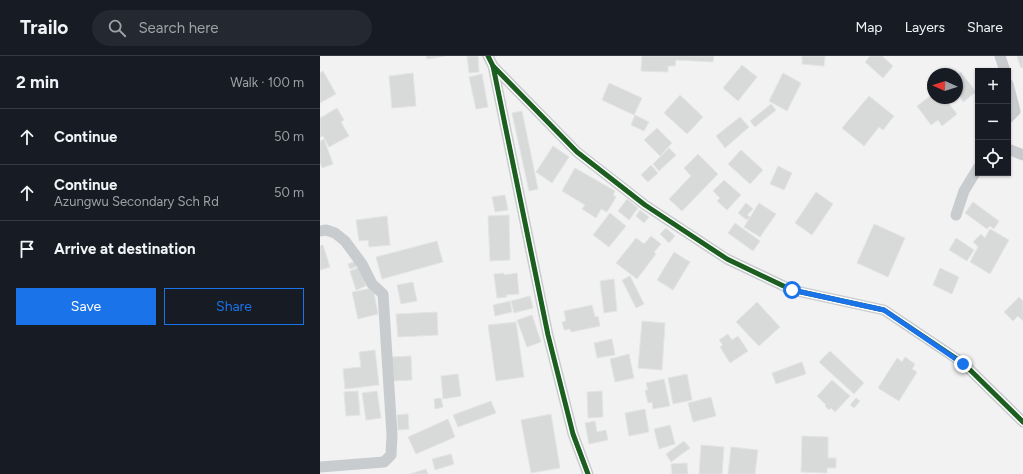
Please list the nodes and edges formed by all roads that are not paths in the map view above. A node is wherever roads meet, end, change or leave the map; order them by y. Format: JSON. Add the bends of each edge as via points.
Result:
{"nodes":[{"id":1,"x":488,"y":56,"type":"edge"},
{"id":2,"x":1000,"y":56,"type":"edge"},
{"id":3,"x":493,"y":66,"type":"junction"},
{"id":4,"x":1004,"y":68,"type":"edge"},
{"id":5,"x":1011,"y":96,"type":"edge"},
{"id":6,"x":1011,"y":115,"type":"edge"},
{"id":7,"x":1011,"y":150,"type":"edge"},
{"id":8,"x":1023,"y":155,"type":"edge"},
{"id":9,"x":975,"y":173,"type":"edge"},
{"id":10,"x":956,"y":215,"type":"dead end"},
{"id":11,"x":320,"y":231,"type":"edge"},
{"id":12,"x":1023,"y":422,"type":"edge"},
{"id":13,"x":320,"y":467,"type":"edge"},
{"id":14,"x":588,"y":474,"type":"edge"}],
"edges":[{"from":1,"to":3,"type":"street"},
{"from":2,"to":4,"type":"street"},
{"from":3,"to":12,"type":"street","via":[[577,152],[645,205],[727,259],[792,290],[884,310],[963,364]]},
{"from":3,"to":14,"type":"street","via":[[548,335],[573,434]]},
{"from":5,"to":6,"type":"street","via":[[1015,111]]},
{"from":7,"to":8,"type":"street"},
{"from":9,"to":10,"type":"street","via":[[964,191]]},
{"from":11,"to":13,"type":"street","via":[[335,233],[344,241],[362,264],[372,284],[383,294],[392,435],[391,455],[384,462]]}]}
